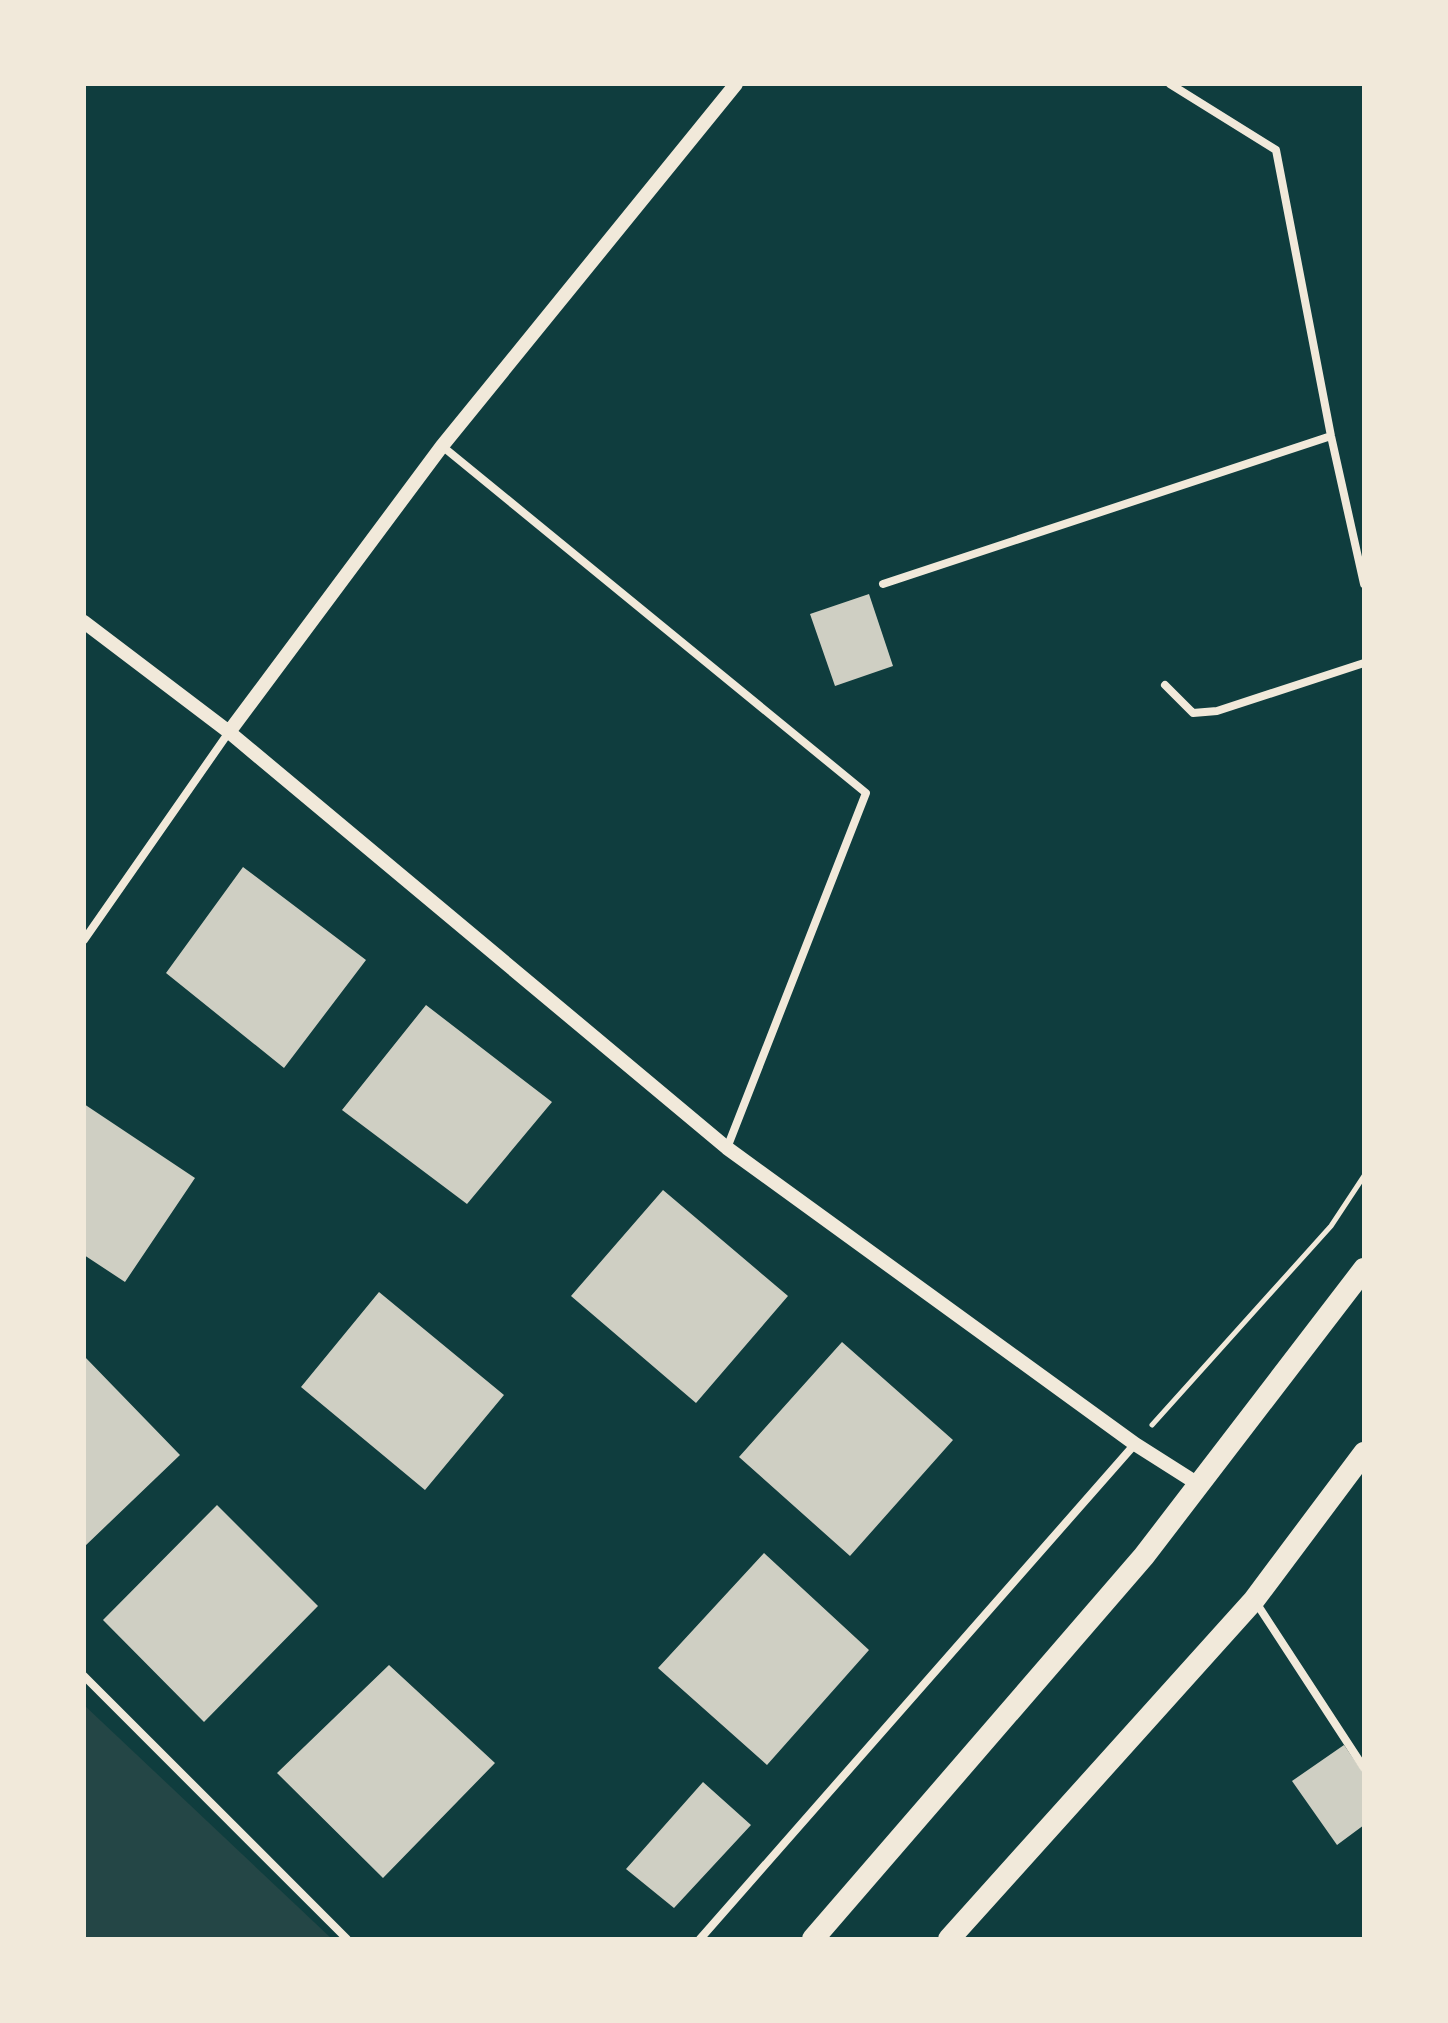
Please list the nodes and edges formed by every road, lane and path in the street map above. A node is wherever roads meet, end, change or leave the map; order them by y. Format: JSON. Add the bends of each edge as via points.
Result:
{"nodes":[{"id":1,"x":736,"y":84,"type":"edge"},
{"id":2,"x":1170,"y":84,"type":"edge"},
{"id":3,"x":1331,"y":436,"type":"junction"},
{"id":4,"x":442,"y":446,"type":"junction"},
{"id":5,"x":883,"y":584,"type":"dead end"},
{"id":6,"x":1364,"y":584,"type":"edge"},
{"id":7,"x":84,"y":622,"type":"edge"},
{"id":8,"x":1364,"y":663,"type":"edge"},
{"id":9,"x":1165,"y":685,"type":"dead end"},
{"id":10,"x":229,"y":732,"type":"junction"},
{"id":11,"x":84,"y":940,"type":"edge"},
{"id":12,"x":727,"y":1148,"type":"junction"},
{"id":13,"x":1364,"y":1176,"type":"edge"},
{"id":14,"x":1364,"y":1269,"type":"edge"},
{"id":15,"x":1135,"y":1444,"type":"junction"},
{"id":16,"x":1364,"y":1453,"type":"edge"},
{"id":17,"x":1198,"y":1484,"type":"junction"},
{"id":18,"x":1254,"y":1600,"type":"junction"},
{"id":19,"x":84,"y":1676,"type":"edge"},
{"id":20,"x":1364,"y":1768,"type":"edge"},
{"id":21,"x":347,"y":1939,"type":"edge"},
{"id":22,"x":700,"y":1939,"type":"edge"},
{"id":23,"x":813,"y":1939,"type":"edge"},
{"id":24,"x":949,"y":1939,"type":"edge"}],
"edges":[{"from":1,"to":4,"type":"street"},
{"from":2,"to":3,"type":"street","via":[[1276,150]]},
{"from":3,"to":5,"type":"street"},
{"from":3,"to":6,"type":"street"},
{"from":4,"to":10,"type":"street"},
{"from":4,"to":12,"type":"street","via":[[866,793]]},
{"from":7,"to":10,"type":"street"},
{"from":8,"to":9,"type":"street","via":[[1217,711],[1193,713]]},
{"from":10,"to":11,"type":"street"},
{"from":10,"to":12,"type":"street"},
{"from":12,"to":15,"type":"street"},
{"from":13,"to":15,"type":"path","via":[[1331,1226]]},
{"from":14,"to":17,"type":"highway"},
{"from":15,"to":17,"type":"street"},
{"from":15,"to":22,"type":"street"},
{"from":16,"to":18,"type":"highway"},
{"from":17,"to":23,"type":"highway","via":[[1144,1556]]},
{"from":18,"to":20,"type":"street"},
{"from":18,"to":24,"type":"highway"},
{"from":19,"to":21,"type":"street"}]}
